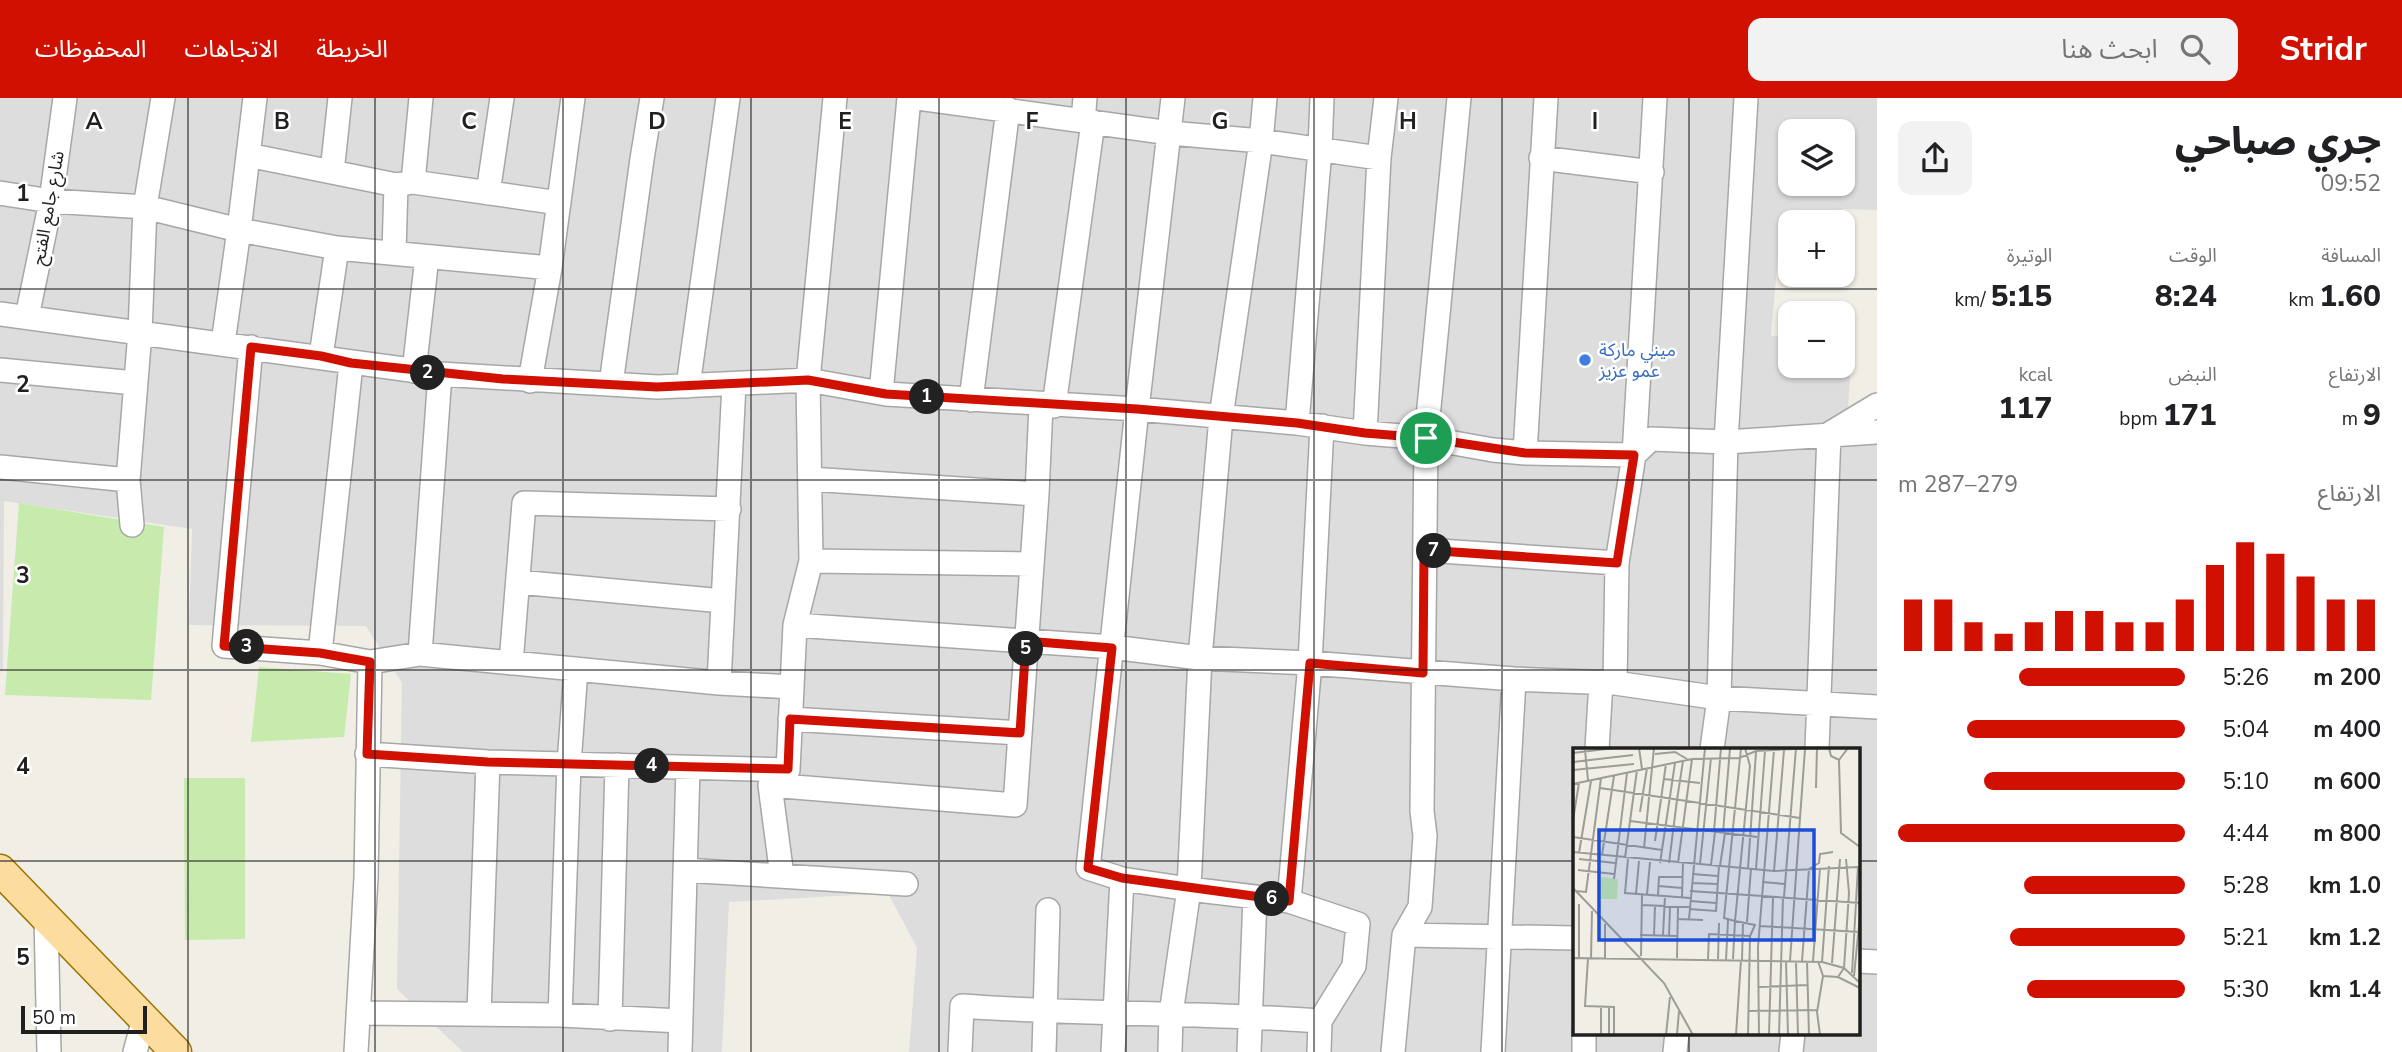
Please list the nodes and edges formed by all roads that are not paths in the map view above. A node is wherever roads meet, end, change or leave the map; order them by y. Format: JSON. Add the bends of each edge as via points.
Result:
{"nodes":[{"id":1,"x":65,"y":98,"type":"edge"},
{"id":2,"x":163,"y":98,"type":"edge"},
{"id":3,"x":255,"y":98,"type":"edge"},
{"id":4,"x":341,"y":98,"type":"edge"},
{"id":5,"x":421,"y":98,"type":"edge"},
{"id":6,"x":502,"y":98,"type":"edge"},
{"id":7,"x":573,"y":98,"type":"edge"},
{"id":8,"x":652,"y":98,"type":"edge"},
{"id":9,"x":728,"y":98,"type":"edge"},
{"id":10,"x":835,"y":98,"type":"edge"},
{"id":11,"x":909,"y":98,"type":"edge"},
{"id":12,"x":918,"y":98,"type":"edge"},
{"id":13,"x":1085,"y":98,"type":"edge"},
{"id":14,"x":1173,"y":98,"type":"edge"},
{"id":15,"x":1265,"y":98,"type":"edge"},
{"id":16,"x":1321,"y":98,"type":"edge"},
{"id":17,"x":1386,"y":98,"type":"edge"},
{"id":18,"x":1459,"y":98,"type":"edge"},
{"id":19,"x":1546,"y":98,"type":"edge"},
{"id":20,"x":1655,"y":98,"type":"edge"},
{"id":21,"x":1746,"y":98,"type":"edge"},
{"id":22,"x":1002,"y":105,"type":"edge"},
{"id":23,"x":1088,"y":122,"type":"junction"},
{"id":24,"x":1170,"y":133,"type":"junction"},
{"id":25,"x":1261,"y":141,"type":"junction"},
{"id":26,"x":1320,"y":149,"type":"junction"},
{"id":27,"x":248,"y":155,"type":"junction"},
{"id":28,"x":1380,"y":158,"type":"junction"},
{"id":29,"x":1541,"y":158,"type":"junction"},
{"id":30,"x":1652,"y":172,"type":"junction"},
{"id":31,"x":332,"y":173,"type":"junction"},
{"id":32,"x":404,"y":183,"type":"junction"},
{"id":33,"x":0,"y":193,"type":"edge"},
{"id":34,"x":488,"y":193,"type":"junction"},
{"id":35,"x":51,"y":201,"type":"junction"},
{"id":36,"x":559,"y":203,"type":"junction"},
{"id":37,"x":145,"y":207,"type":"junction"},
{"id":38,"x":239,"y":230,"type":"junction"},
{"id":39,"x":337,"y":248,"type":"junction"},
{"id":40,"x":394,"y":252,"type":"junction"},
{"id":41,"x":427,"y":257,"type":"junction"},
{"id":42,"x":550,"y":268,"type":"junction"},
{"id":43,"x":0,"y":314,"type":"edge"},
{"id":44,"x":27,"y":317,"type":"junction"},
{"id":45,"x":140,"y":332,"type":"junction"},
{"id":46,"x":223,"y":343,"type":"junction"},
{"id":47,"x":251,"y":347,"type":"junction"},
{"id":48,"x":321,"y":356,"type":"junction"},
{"id":49,"x":351,"y":363,"type":"junction"},
{"id":50,"x":0,"y":370,"type":"edge"},
{"id":51,"x":414,"y":371,"type":"junction"},
{"id":52,"x":440,"y":374,"type":"junction"},
{"id":53,"x":808,"y":380,"type":"junction"},
{"id":54,"x":530,"y":381,"type":"junction"},
{"id":55,"x":135,"y":383,"type":"junction"},
{"id":56,"x":611,"y":384,"type":"junction"},
{"id":57,"x":734,"y":384,"type":"junction"},
{"id":58,"x":688,"y":386,"type":"junction"},
{"id":59,"x":881,"y":393,"type":"junction"},
{"id":60,"x":971,"y":400,"type":"junction"},
{"id":61,"x":1048,"y":405,"type":"junction"},
{"id":62,"x":1877,"y":405,"type":"edge"},
{"id":63,"x":1137,"y":409,"type":"junction"},
{"id":64,"x":1221,"y":417,"type":"junction"},
{"id":65,"x":1297,"y":423,"type":"junction"},
{"id":66,"x":1322,"y":426,"type":"junction"},
{"id":67,"x":1877,"y":432,"type":"edge"},
{"id":68,"x":1365,"y":433,"type":"junction"},
{"id":69,"x":1829,"y":434,"type":"junction"},
{"id":70,"x":1426,"y":438,"type":"junction"},
{"id":71,"x":1726,"y":443,"type":"junction"},
{"id":72,"x":1525,"y":453,"type":"junction"},
{"id":73,"x":1634,"y":455,"type":"junction"},
{"id":74,"x":0,"y":467,"type":"edge"},
{"id":75,"x":810,"y":479,"type":"junction"},
{"id":76,"x":128,"y":480,"type":"junction"},
{"id":77,"x":1037,"y":494,"type":"junction"},
{"id":78,"x":729,"y":509,"type":"junction"},
{"id":79,"x":132,"y":525,"type":"dead end"},
{"id":80,"x":1424,"y":550,"type":"junction"},
{"id":81,"x":811,"y":561,"type":"junction"},
{"id":82,"x":1617,"y":563,"type":"junction"},
{"id":83,"x":1031,"y":564,"type":"junction"},
{"id":84,"x":518,"y":582,"type":"junction"},
{"id":85,"x":723,"y":601,"type":"junction"},
{"id":86,"x":795,"y":625,"type":"junction"},
{"id":87,"x":1026,"y":641,"type":"junction"},
{"id":88,"x":1112,"y":648,"type":"junction"},
{"id":89,"x":320,"y":653,"type":"junction"},
{"id":90,"x":420,"y":654,"type":"junction"},
{"id":91,"x":1200,"y":658,"type":"junction"},
{"id":92,"x":370,"y":662,"type":"junction"},
{"id":93,"x":511,"y":663,"type":"junction"},
{"id":94,"x":1310,"y":663,"type":"junction"},
{"id":95,"x":576,"y":669,"type":"junction"},
{"id":96,"x":1423,"y":673,"type":"junction"},
{"id":97,"x":1514,"y":679,"type":"junction"},
{"id":98,"x":1608,"y":682,"type":"junction"},
{"id":99,"x":719,"y":683,"type":"junction"},
{"id":100,"x":792,"y":687,"type":"junction"},
{"id":101,"x":1719,"y":698,"type":"junction"},
{"id":102,"x":1819,"y":702,"type":"junction"},
{"id":103,"x":1877,"y":707,"type":"edge"},
{"id":104,"x":790,"y":719,"type":"junction"},
{"id":105,"x":1020,"y":733,"type":"junction"},
{"id":106,"x":1597,"y":748,"type":"edge"},
{"id":107,"x":1712,"y":748,"type":"edge"},
{"id":108,"x":1817,"y":748,"type":"edge"},
{"id":109,"x":367,"y":754,"type":"junction"},
{"id":110,"x":488,"y":762,"type":"junction"},
{"id":111,"x":569,"y":764,"type":"junction"},
{"id":112,"x":617,"y":765,"type":"junction"},
{"id":113,"x":688,"y":768,"type":"junction"},
{"id":114,"x":788,"y":769,"type":"junction"},
{"id":115,"x":770,"y":785,"type":"junction"},
{"id":116,"x":0,"y":870,"type":"edge"},
{"id":117,"x":685,"y":870,"type":"junction"},
{"id":118,"x":782,"y":876,"type":"junction"},
{"id":119,"x":1122,"y":878,"type":"junction"},
{"id":120,"x":906,"y":884,"type":"dead end"},
{"id":121,"x":1189,"y":889,"type":"junction"},
{"id":122,"x":1255,"y":897,"type":"junction"},
{"id":123,"x":1289,"y":901,"type":"junction"},
{"id":124,"x":1048,"y":910,"type":"dead end"},
{"id":125,"x":46,"y":916,"type":"junction"},
{"id":126,"x":1404,"y":935,"type":"junction"},
{"id":127,"x":1500,"y":935,"type":"junction"},
{"id":128,"x":1573,"y":938,"type":"edge"},
{"id":129,"x":1045,"y":1012,"type":"junction"},
{"id":130,"x":358,"y":1013,"type":"junction"},
{"id":131,"x":479,"y":1013,"type":"junction"},
{"id":132,"x":1114,"y":1013,"type":"junction"},
{"id":133,"x":1171,"y":1014,"type":"junction"},
{"id":134,"x":560,"y":1015,"type":"junction"},
{"id":135,"x":1250,"y":1016,"type":"junction"},
{"id":136,"x":610,"y":1019,"type":"junction"},
{"id":137,"x":144,"y":1020,"type":"junction"},
{"id":138,"x":681,"y":1021,"type":"junction"},
{"id":139,"x":1320,"y":1021,"type":"junction"},
{"id":140,"x":1584,"y":1034,"type":"edge"},
{"id":141,"x":1676,"y":1034,"type":"edge"},
{"id":142,"x":1793,"y":1034,"type":"edge"},
{"id":143,"x":49,"y":1052,"type":"edge"},
{"id":144,"x":135,"y":1052,"type":"edge"},
{"id":145,"x":176,"y":1052,"type":"edge"},
{"id":146,"x":356,"y":1052,"type":"edge"},
{"id":147,"x":680,"y":1052,"type":"edge"},
{"id":148,"x":960,"y":1052,"type":"edge"},
{"id":149,"x":1044,"y":1052,"type":"edge"},
{"id":150,"x":1113,"y":1052,"type":"edge"},
{"id":151,"x":1170,"y":1052,"type":"edge"},
{"id":152,"x":1249,"y":1052,"type":"edge"},
{"id":153,"x":1319,"y":1052,"type":"edge"},
{"id":154,"x":1393,"y":1052,"type":"edge"},
{"id":155,"x":1493,"y":1052,"type":"edge"},
{"id":156,"x":1584,"y":1052,"type":"edge"},
{"id":157,"x":1675,"y":1052,"type":"edge"},
{"id":158,"x":1791,"y":1052,"type":"edge"}],
"edges":[{"from":1,"to":35,"type":"street","name":"شارع جامع الفتح"},
{"from":2,"to":37,"type":"street"},
{"from":3,"to":27,"type":"street"},
{"from":4,"to":31,"type":"street"},
{"from":5,"to":32,"type":"street"},
{"from":6,"to":34,"type":"street"},
{"from":7,"to":36,"type":"street"},
{"from":8,"to":56,"type":"street"},
{"from":9,"to":58,"type":"street"},
{"from":10,"to":53,"type":"street"},
{"from":11,"to":59,"type":"street"},
{"from":12,"to":22,"type":"street"},
{"from":13,"to":23,"type":"street"},
{"from":14,"to":24,"type":"street"},
{"from":15,"to":25,"type":"street"},
{"from":16,"to":26,"type":"street"},
{"from":17,"to":28,"type":"street"},
{"from":18,"to":70,"type":"street"},
{"from":19,"to":29,"type":"street"},
{"from":20,"to":30,"type":"street"},
{"from":21,"to":71,"type":"street"},
{"from":22,"to":23,"type":"street"},
{"from":22,"to":60,"type":"street"},
{"from":23,"to":24,"type":"street"},
{"from":23,"to":61,"type":"street"},
{"from":24,"to":25,"type":"street"},
{"from":24,"to":63,"type":"street"},
{"from":25,"to":26,"type":"street"},
{"from":25,"to":64,"type":"street"},
{"from":26,"to":28,"type":"street"},
{"from":26,"to":65,"type":"street"},
{"from":27,"to":31,"type":"street"},
{"from":27,"to":38,"type":"street"},
{"from":28,"to":68,"type":"street"},
{"from":29,"to":30,"type":"street"},
{"from":29,"to":72,"type":"street"},
{"from":30,"to":73,"type":"street"},
{"from":31,"to":32,"type":"street"},
{"from":32,"to":34,"type":"street"},
{"from":32,"to":40,"type":"street"},
{"from":33,"to":35,"type":"street"},
{"from":34,"to":36,"type":"street"},
{"from":35,"to":37,"type":"street"},
{"from":35,"to":44,"type":"street","name":"شارع جامع الفتح"},
{"from":36,"to":42,"type":"street"},
{"from":37,"to":38,"type":"street"},
{"from":37,"to":45,"type":"street"},
{"from":38,"to":39,"type":"street"},
{"from":38,"to":46,"type":"street"},
{"from":39,"to":40,"type":"street"},
{"from":39,"to":48,"type":"street"},
{"from":40,"to":41,"type":"street"},
{"from":41,"to":42,"type":"street"},
{"from":41,"to":51,"type":"street"},
{"from":42,"to":54,"type":"street"},
{"from":43,"to":44,"type":"street"},
{"from":44,"to":45,"type":"street"},
{"from":45,"to":46,"type":"street"},
{"from":45,"to":55,"type":"street"},
{"from":46,"to":47,"type":"street"},
{"from":47,"to":48,"type":"street"},
{"from":47,"to":89,"type":"street","via":[[224,646]]},
{"from":48,"to":49,"type":"street"},
{"from":49,"to":51,"type":"street"},
{"from":49,"to":89,"type":"street"},
{"from":50,"to":55,"type":"street"},
{"from":51,"to":52,"type":"street"},
{"from":52,"to":54,"type":"street"},
{"from":52,"to":90,"type":"street"},
{"from":53,"to":57,"type":"street"},
{"from":53,"to":59,"type":"street"},
{"from":53,"to":75,"type":"street"},
{"from":54,"to":56,"type":"street"},
{"from":55,"to":76,"type":"street"},
{"from":56,"to":58,"type":"street"},
{"from":57,"to":58,"type":"street"},
{"from":57,"to":78,"type":"street"},
{"from":59,"to":60,"type":"street"},
{"from":60,"to":61,"type":"street"},
{"from":61,"to":63,"type":"street"},
{"from":61,"to":77,"type":"street"},
{"from":62,"to":69,"type":"street"},
{"from":63,"to":64,"type":"street"},
{"from":63,"to":88,"type":"street"},
{"from":64,"to":65,"type":"street"},
{"from":64,"to":91,"type":"street"},
{"from":65,"to":66,"type":"street"},
{"from":66,"to":68,"type":"street"},
{"from":66,"to":94,"type":"street"},
{"from":67,"to":69,"type":"street"},
{"from":68,"to":70,"type":"street"},
{"from":69,"to":71,"type":"street"},
{"from":69,"to":102,"type":"street"},
{"from":70,"to":72,"type":"street"},
{"from":70,"to":80,"type":"street"},
{"from":71,"to":73,"type":"street","via":[[1651,439]]},
{"from":71,"to":101,"type":"street"},
{"from":72,"to":73,"type":"street"},
{"from":73,"to":82,"type":"street"},
{"from":74,"to":76,"type":"street"},
{"from":75,"to":77,"type":"street"},
{"from":75,"to":81,"type":"street"},
{"from":76,"to":79,"type":"street"},
{"from":77,"to":83,"type":"street"},
{"from":78,"to":84,"type":"street","via":[[524,503]]},
{"from":78,"to":85,"type":"street"},
{"from":80,"to":82,"type":"street"},
{"from":80,"to":96,"type":"street"},
{"from":81,"to":83,"type":"street"},
{"from":81,"to":86,"type":"street"},
{"from":82,"to":98,"type":"street"},
{"from":83,"to":87,"type":"street"},
{"from":84,"to":85,"type":"street"},
{"from":84,"to":93,"type":"street"},
{"from":85,"to":99,"type":"street"},
{"from":86,"to":87,"type":"street"},
{"from":86,"to":100,"type":"street"},
{"from":87,"to":88,"type":"street"},
{"from":87,"to":105,"type":"street"},
{"from":88,"to":91,"type":"street"},
{"from":88,"to":119,"type":"street","via":[[1088,868]]},
{"from":89,"to":92,"type":"street"},
{"from":90,"to":92,"type":"street"},
{"from":90,"to":93,"type":"street"},
{"from":91,"to":94,"type":"street"},
{"from":91,"to":121,"type":"street"},
{"from":92,"to":109,"type":"street"},
{"from":93,"to":95,"type":"street"},
{"from":94,"to":96,"type":"street"},
{"from":94,"to":123,"type":"street"},
{"from":95,"to":99,"type":"street"},
{"from":95,"to":111,"type":"street"},
{"from":96,"to":97,"type":"street"},
{"from":96,"to":126,"type":"street","via":[[1424,866],[1420,907]]},
{"from":97,"to":98,"type":"street"},
{"from":97,"to":127,"type":"street"},
{"from":98,"to":101,"type":"street"},
{"from":98,"to":106,"type":"street"},
{"from":99,"to":100,"type":"street"},
{"from":100,"to":104,"type":"street"},
{"from":101,"to":102,"type":"street"},
{"from":101,"to":107,"type":"street"},
{"from":102,"to":103,"type":"street"},
{"from":102,"to":108,"type":"street"},
{"from":104,"to":105,"type":"street"},
{"from":104,"to":114,"type":"street"},
{"from":105,"to":115,"type":"street","via":[[1016,805]]},
{"from":109,"to":110,"type":"street"},
{"from":109,"to":130,"type":"street"},
{"from":110,"to":111,"type":"street"},
{"from":110,"to":131,"type":"street"},
{"from":111,"to":112,"type":"street"},
{"from":111,"to":134,"type":"street"},
{"from":112,"to":113,"type":"street"},
{"from":112,"to":136,"type":"street"},
{"from":113,"to":114,"type":"street"},
{"from":113,"to":117,"type":"street"},
{"from":114,"to":115,"type":"street"},
{"from":115,"to":118,"type":"street"},
{"from":116,"to":125,"type":"main road"},
{"from":117,"to":118,"type":"street"},
{"from":117,"to":138,"type":"street"},
{"from":118,"to":120,"type":"street"},
{"from":119,"to":121,"type":"street"},
{"from":119,"to":132,"type":"street"},
{"from":121,"to":122,"type":"street"},
{"from":121,"to":133,"type":"street"},
{"from":122,"to":123,"type":"street"},
{"from":122,"to":135,"type":"street"},
{"from":123,"to":139,"type":"street","via":[[1358,924],[1354,966]]},
{"from":124,"to":129,"type":"street"},
{"from":125,"to":137,"type":"main road"},
{"from":125,"to":143,"type":"street"},
{"from":126,"to":127,"type":"street"},
{"from":126,"to":154,"type":"street"},
{"from":127,"to":128,"type":"street"},
{"from":127,"to":155,"type":"street"},
{"from":129,"to":132,"type":"street"},
{"from":129,"to":148,"type":"street","via":[[962,1006]]},
{"from":129,"to":149,"type":"street"},
{"from":130,"to":131,"type":"street"},
{"from":130,"to":146,"type":"street"},
{"from":131,"to":134,"type":"street"},
{"from":132,"to":133,"type":"street"},
{"from":132,"to":150,"type":"street"},
{"from":133,"to":135,"type":"street"},
{"from":133,"to":151,"type":"street"},
{"from":134,"to":136,"type":"street"},
{"from":135,"to":139,"type":"street"},
{"from":135,"to":152,"type":"street"},
{"from":136,"to":138,"type":"street"},
{"from":137,"to":144,"type":"street"},
{"from":137,"to":145,"type":"main road"},
{"from":138,"to":147,"type":"street"},
{"from":139,"to":153,"type":"street"},
{"from":140,"to":156,"type":"street"},
{"from":141,"to":157,"type":"street"},
{"from":142,"to":158,"type":"street"}]}
